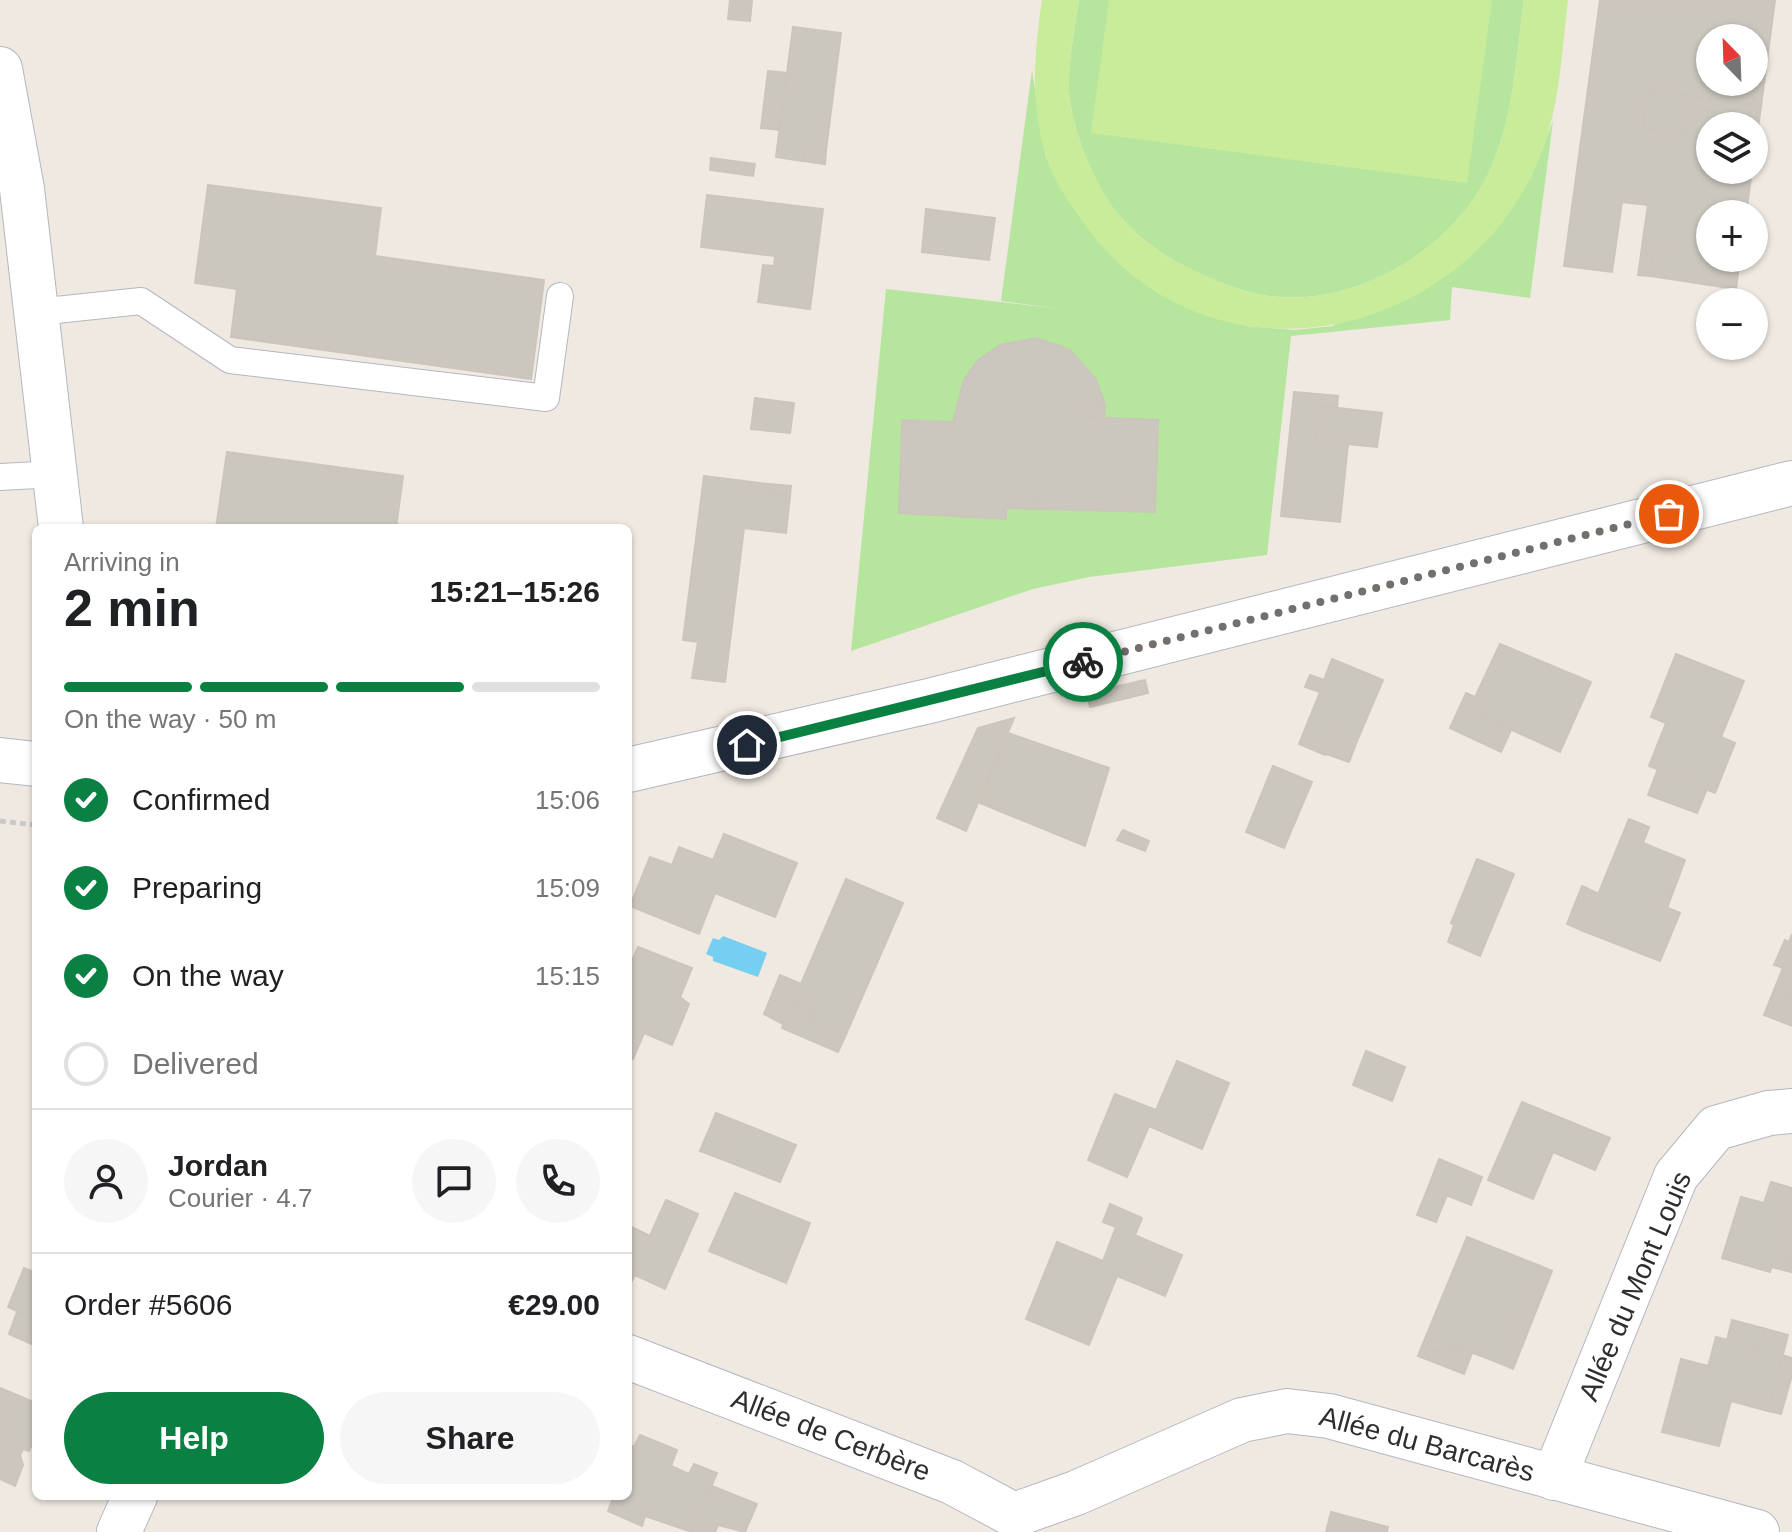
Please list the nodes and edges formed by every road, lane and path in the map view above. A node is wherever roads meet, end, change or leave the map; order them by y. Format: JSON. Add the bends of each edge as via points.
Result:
{"nodes":[{"id":1,"x":0,"y":69,"type":"edge"},
{"id":2,"x":560,"y":296,"type":"dead end"},
{"id":3,"x":37,"y":312,"type":"junction"},
{"id":4,"x":55,"y":474,"type":"junction"},
{"id":5,"x":0,"y":477,"type":"edge"},
{"id":6,"x":1792,"y":483,"type":"edge"},
{"id":7,"x":61,"y":524,"type":"edge"},
{"id":8,"x":0,"y":760,"type":"edge"},
{"id":9,"x":32,"y":764,"type":"edge"},
{"id":10,"x":632,"y":769,"type":"edge"},
{"id":11,"x":0,"y":821,"type":"edge"},
{"id":12,"x":32,"y":825,"type":"edge"},
{"id":13,"x":1792,"y":1111,"type":"edge"},
{"id":14,"x":632,"y":1359,"type":"edge"},
{"id":15,"x":1554,"y":1478,"type":"junction"},
{"id":16,"x":133,"y":1500,"type":"edge"},
{"id":17,"x":1012,"y":1523,"type":"edge"},
{"id":18,"x":119,"y":1532,"type":"edge"},
{"id":19,"x":1757,"y":1532,"type":"edge"}],
"edges":[{"from":1,"to":3,"type":"street"},
{"from":2,"to":3,"type":"lane","via":[[546,398],[230,360],[141,301]]},
{"from":3,"to":4,"type":"street"},
{"from":4,"to":5,"type":"lane"},
{"from":4,"to":7,"type":"street"},
{"from":6,"to":10,"type":"street","via":[[914,705]]},
{"from":8,"to":9,"type":"street"},
{"from":11,"to":12,"type":"path"},
{"from":13,"to":15,"type":"street","name":"Allée du Mont Louis","via":[[1716,1128],[1676,1176]]},
{"from":14,"to":17,"type":"street","name":"Allée de Cerbère","via":[[952,1482]]},
{"from":15,"to":17,"type":"street","name":"Allée du Barcarès","via":[[1329,1416],[1287,1411],[1242,1420]]},
{"from":15,"to":19,"type":"street","name":"Allée du Barcarès"},
{"from":16,"to":18,"type":"street"}]}
